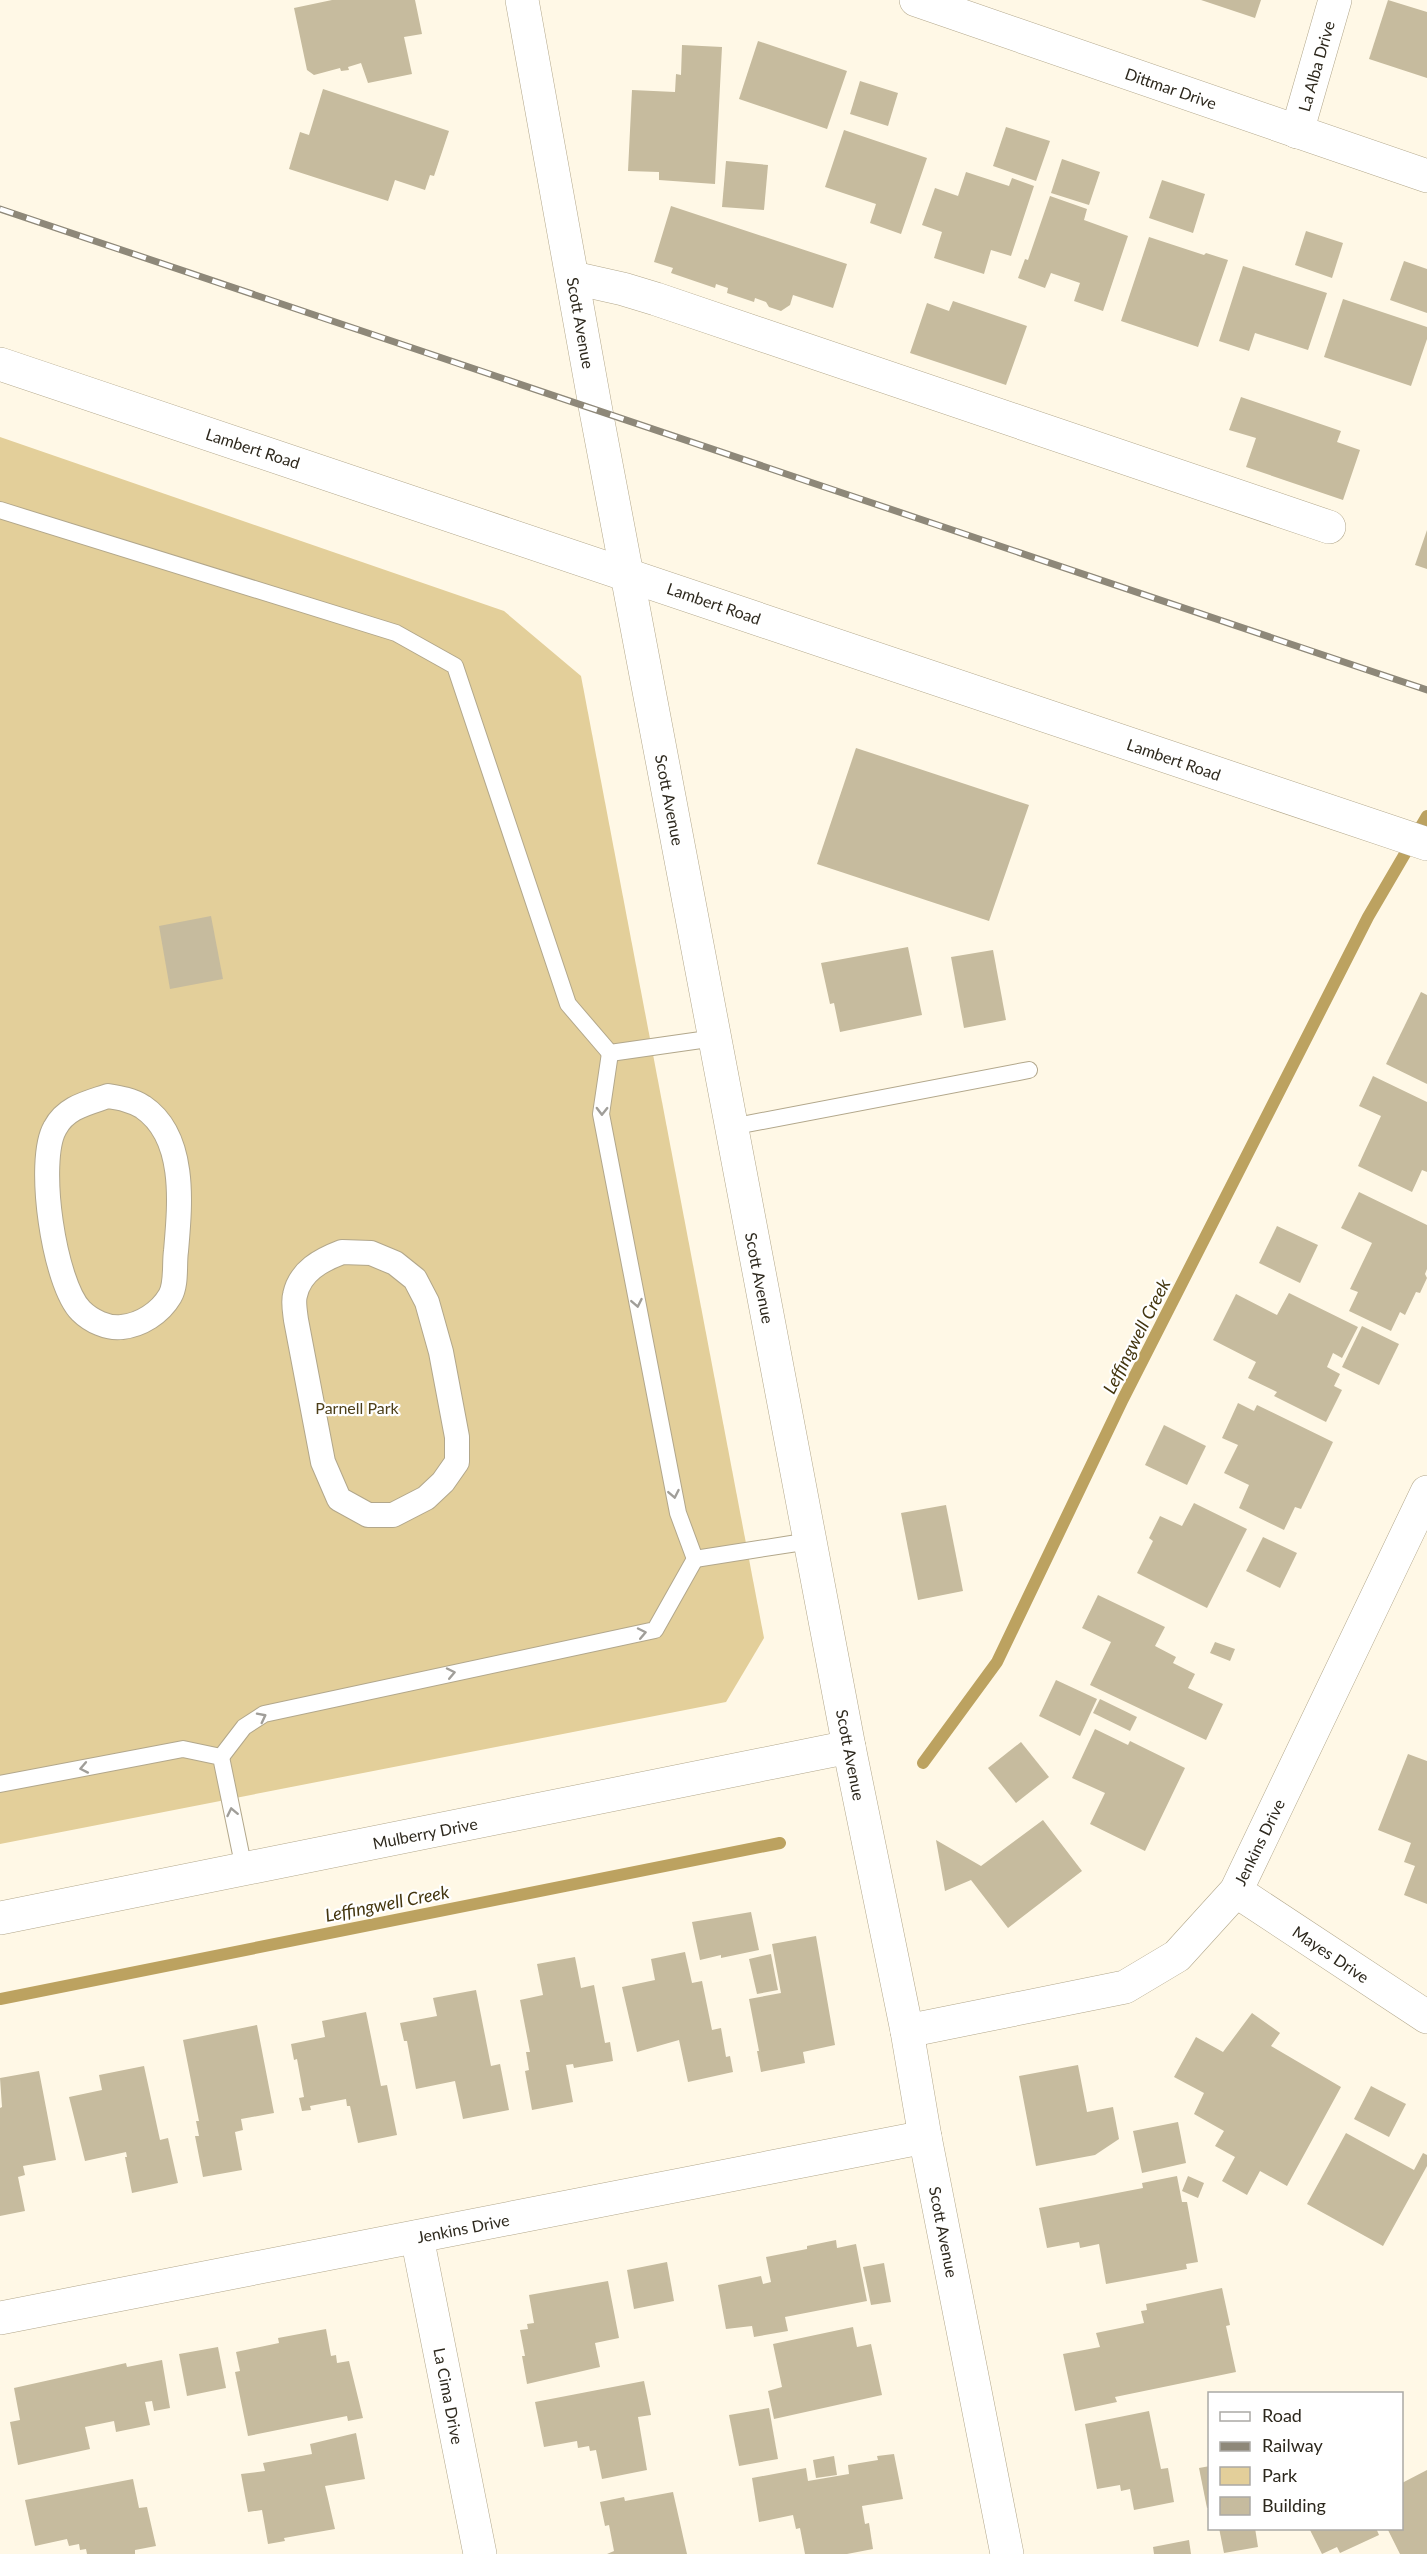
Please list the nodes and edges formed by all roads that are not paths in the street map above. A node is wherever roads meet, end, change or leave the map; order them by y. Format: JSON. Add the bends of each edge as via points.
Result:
{"nodes":[{"id":1,"x":522,"y":0,"type":"edge"},
{"id":2,"x":916,"y":0,"type":"edge"},
{"id":3,"x":1335,"y":0,"type":"edge"},
{"id":4,"x":1297,"y":132,"type":"junction"},
{"id":5,"x":1427,"y":176,"type":"edge"},
{"id":6,"x":574,"y":278,"type":"junction"},
{"id":7,"x":0,"y":364,"type":"edge"},
{"id":8,"x":0,"y":510,"type":"edge"},
{"id":9,"x":1329,"y":527,"type":"dead end"},
{"id":10,"x":627,"y":573,"type":"junction"},
{"id":11,"x":1427,"y":844,"type":"edge"},
{"id":12,"x":715,"y":1038,"type":"junction"},
{"id":13,"x":610,"y":1053,"type":"junction"},
{"id":14,"x":1029,"y":1070,"type":"dead end"},
{"id":15,"x":155,"y":1117,"type":"joint"},
{"id":16,"x":731,"y":1126,"type":"junction"},
{"id":17,"x":305,"y":1369,"type":"joint"},
{"id":18,"x":1427,"y":1492,"type":"edge"},
{"id":19,"x":810,"y":1541,"type":"junction"},
{"id":20,"x":695,"y":1558,"type":"junction"},
{"id":21,"x":849,"y":1747,"type":"junction"},
{"id":22,"x":221,"y":1757,"type":"junction"},
{"id":23,"x":0,"y":1784,"type":"edge"},
{"id":24,"x":244,"y":1869,"type":"junction"},
{"id":25,"x":1236,"y":1891,"type":"junction"},
{"id":26,"x":0,"y":1918,"type":"edge"},
{"id":27,"x":1427,"y":2016,"type":"edge"},
{"id":28,"x":907,"y":2031,"type":"junction"},
{"id":29,"x":926,"y":2137,"type":"junction"},
{"id":30,"x":417,"y":2237,"type":"junction"},
{"id":31,"x":0,"y":2318,"type":"edge"},
{"id":32,"x":480,"y":2554,"type":"edge"},
{"id":33,"x":1007,"y":2554,"type":"edge"}],
"edges":[{"from":1,"to":6,"type":"street","name":"Scott Avenue"},
{"from":2,"to":4,"type":"street","name":"Dittmar Drive"},
{"from":3,"to":4,"type":"street","name":"La Alba Drive"},
{"from":4,"to":5,"type":"street","name":"Dittmar Drive"},
{"from":6,"to":9,"type":"street","via":[[623,288]]},
{"from":6,"to":10,"type":"street","name":"Scott Avenue"},
{"from":7,"to":10,"type":"street","name":"Lambert Road"},
{"from":8,"to":13,"type":"lane","via":[[396,633],[455,666],[568,1004]]},
{"from":10,"to":11,"type":"street","name":"Lambert Road"},
{"from":10,"to":12,"type":"street","name":"Scott Avenue"},
{"from":12,"to":13,"type":"lane"},
{"from":12,"to":16,"type":"street","name":"Scott Avenue"},
{"from":13,"to":20,"type":"lane","one_way":true,"via":[[601,1114],[678,1513]]},
{"from":14,"to":16,"type":"lane"},
{"from":15,"to":15,"type":"street","via":[[167,1136],[178,1181],[171,1294],[162,1307],[135,1324],[120,1328],[104,1325],[80,1310],[62,1274],[48,1191],[49,1139],[72,1109],[108,1096],[141,1106]]},
{"from":16,"to":19,"type":"street","name":"Scott Avenue"},
{"from":17,"to":17,"type":"street","via":[[323,1462],[339,1499],[368,1515],[393,1515],[426,1498],[443,1482],[457,1462],[457,1437],[441,1352],[427,1302],[415,1280],[395,1263],[370,1253],[342,1252],[317,1262],[305,1275],[294,1296]]},
{"from":18,"to":25,"type":"street","name":"Jenkins Drive"},
{"from":19,"to":20,"type":"lane"},
{"from":19,"to":21,"type":"street","name":"Scott Avenue"},
{"from":22,"to":20,"type":"lane","one_way":true,"via":[[244,1727],[264,1714],[655,1630]]},
{"from":21,"to":24,"type":"street","name":"Mulberry Drive"},
{"from":21,"to":28,"type":"street","name":"Scott Avenue"},
{"from":22,"to":23,"type":"lane","one_way":true,"via":[[183,1749]]},
{"from":24,"to":22,"type":"lane","one_way":true},
{"from":24,"to":26,"type":"street","name":"Mulberry Drive"},
{"from":25,"to":27,"type":"street","name":"Mayes Drive"},
{"from":25,"to":28,"type":"street","name":"Jenkins Drive","via":[[1177,1956],[1125,1987]]},
{"from":28,"to":29,"type":"street","name":"Scott Avenue"},
{"from":29,"to":30,"type":"street","name":"Jenkins Drive"},
{"from":29,"to":33,"type":"street","name":"Scott Avenue"},
{"from":30,"to":31,"type":"street","name":"Jenkins Drive"},
{"from":30,"to":32,"type":"street","name":"La Cima Drive"}]}
